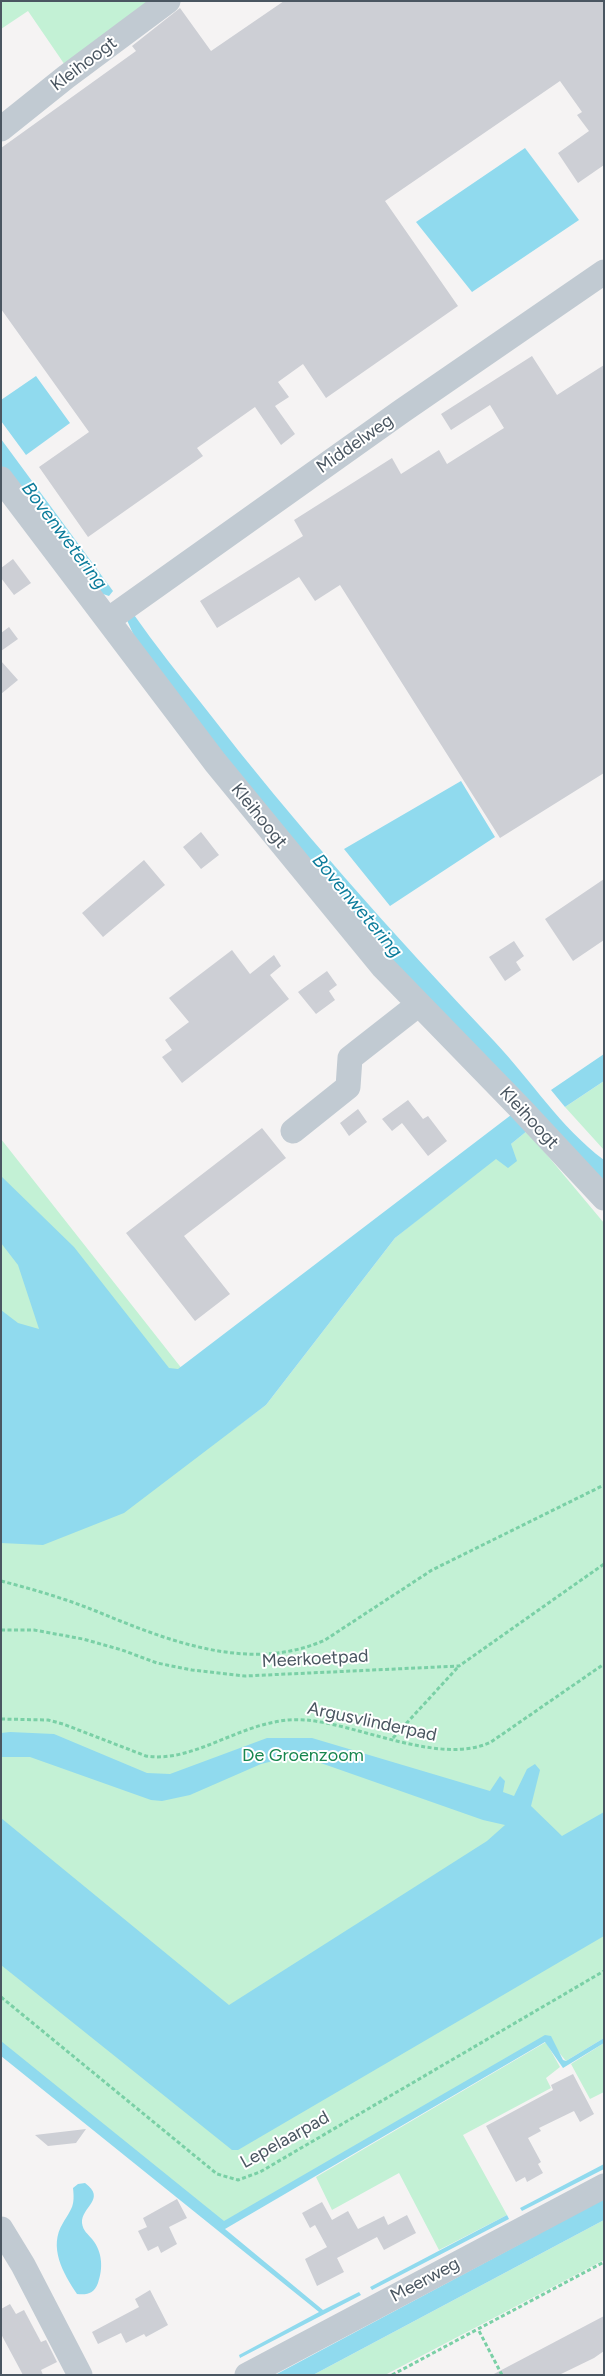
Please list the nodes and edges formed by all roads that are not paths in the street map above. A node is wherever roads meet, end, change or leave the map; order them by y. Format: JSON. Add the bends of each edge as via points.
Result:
{"nodes":[{"id":1,"x":168,"y":1,"type":"edge"},
{"id":2,"x":1,"y":129,"type":"edge"},
{"id":3,"x":604,"y":272,"type":"edge"},
{"id":4,"x":1,"y":479,"type":"edge"},
{"id":5,"x":108,"y":620,"type":"junction"},
{"id":6,"x":419,"y":1004,"type":"junction"},
{"id":7,"x":293,"y":1131,"type":"dead end"},
{"id":8,"x":604,"y":1198,"type":"edge"},
{"id":9,"x":604,"y":2186,"type":"edge"},
{"id":10,"x":1,"y":2230,"type":"edge"},
{"id":11,"x":80,"y":2375,"type":"edge"},
{"id":12,"x":247,"y":2375,"type":"edge"}],
"edges":[{"from":1,"to":2,"type":"street","name":"Kleihoogt"},
{"from":3,"to":5,"type":"street","name":"Middelweg"},
{"from":4,"to":5,"type":"street","name":"Kleihoogt"},
{"from":5,"to":6,"type":"street","name":"Kleihoogt","via":[[221,770],[383,967]]},
{"from":6,"to":7,"type":"street","via":[[350,1058],[348,1087]]},
{"from":6,"to":8,"type":"street","name":"Kleihoogt"},
{"from":9,"to":12,"type":"street","name":"Meerweg"},
{"from":10,"to":11,"type":"street","via":[[23,2265]]}]}
